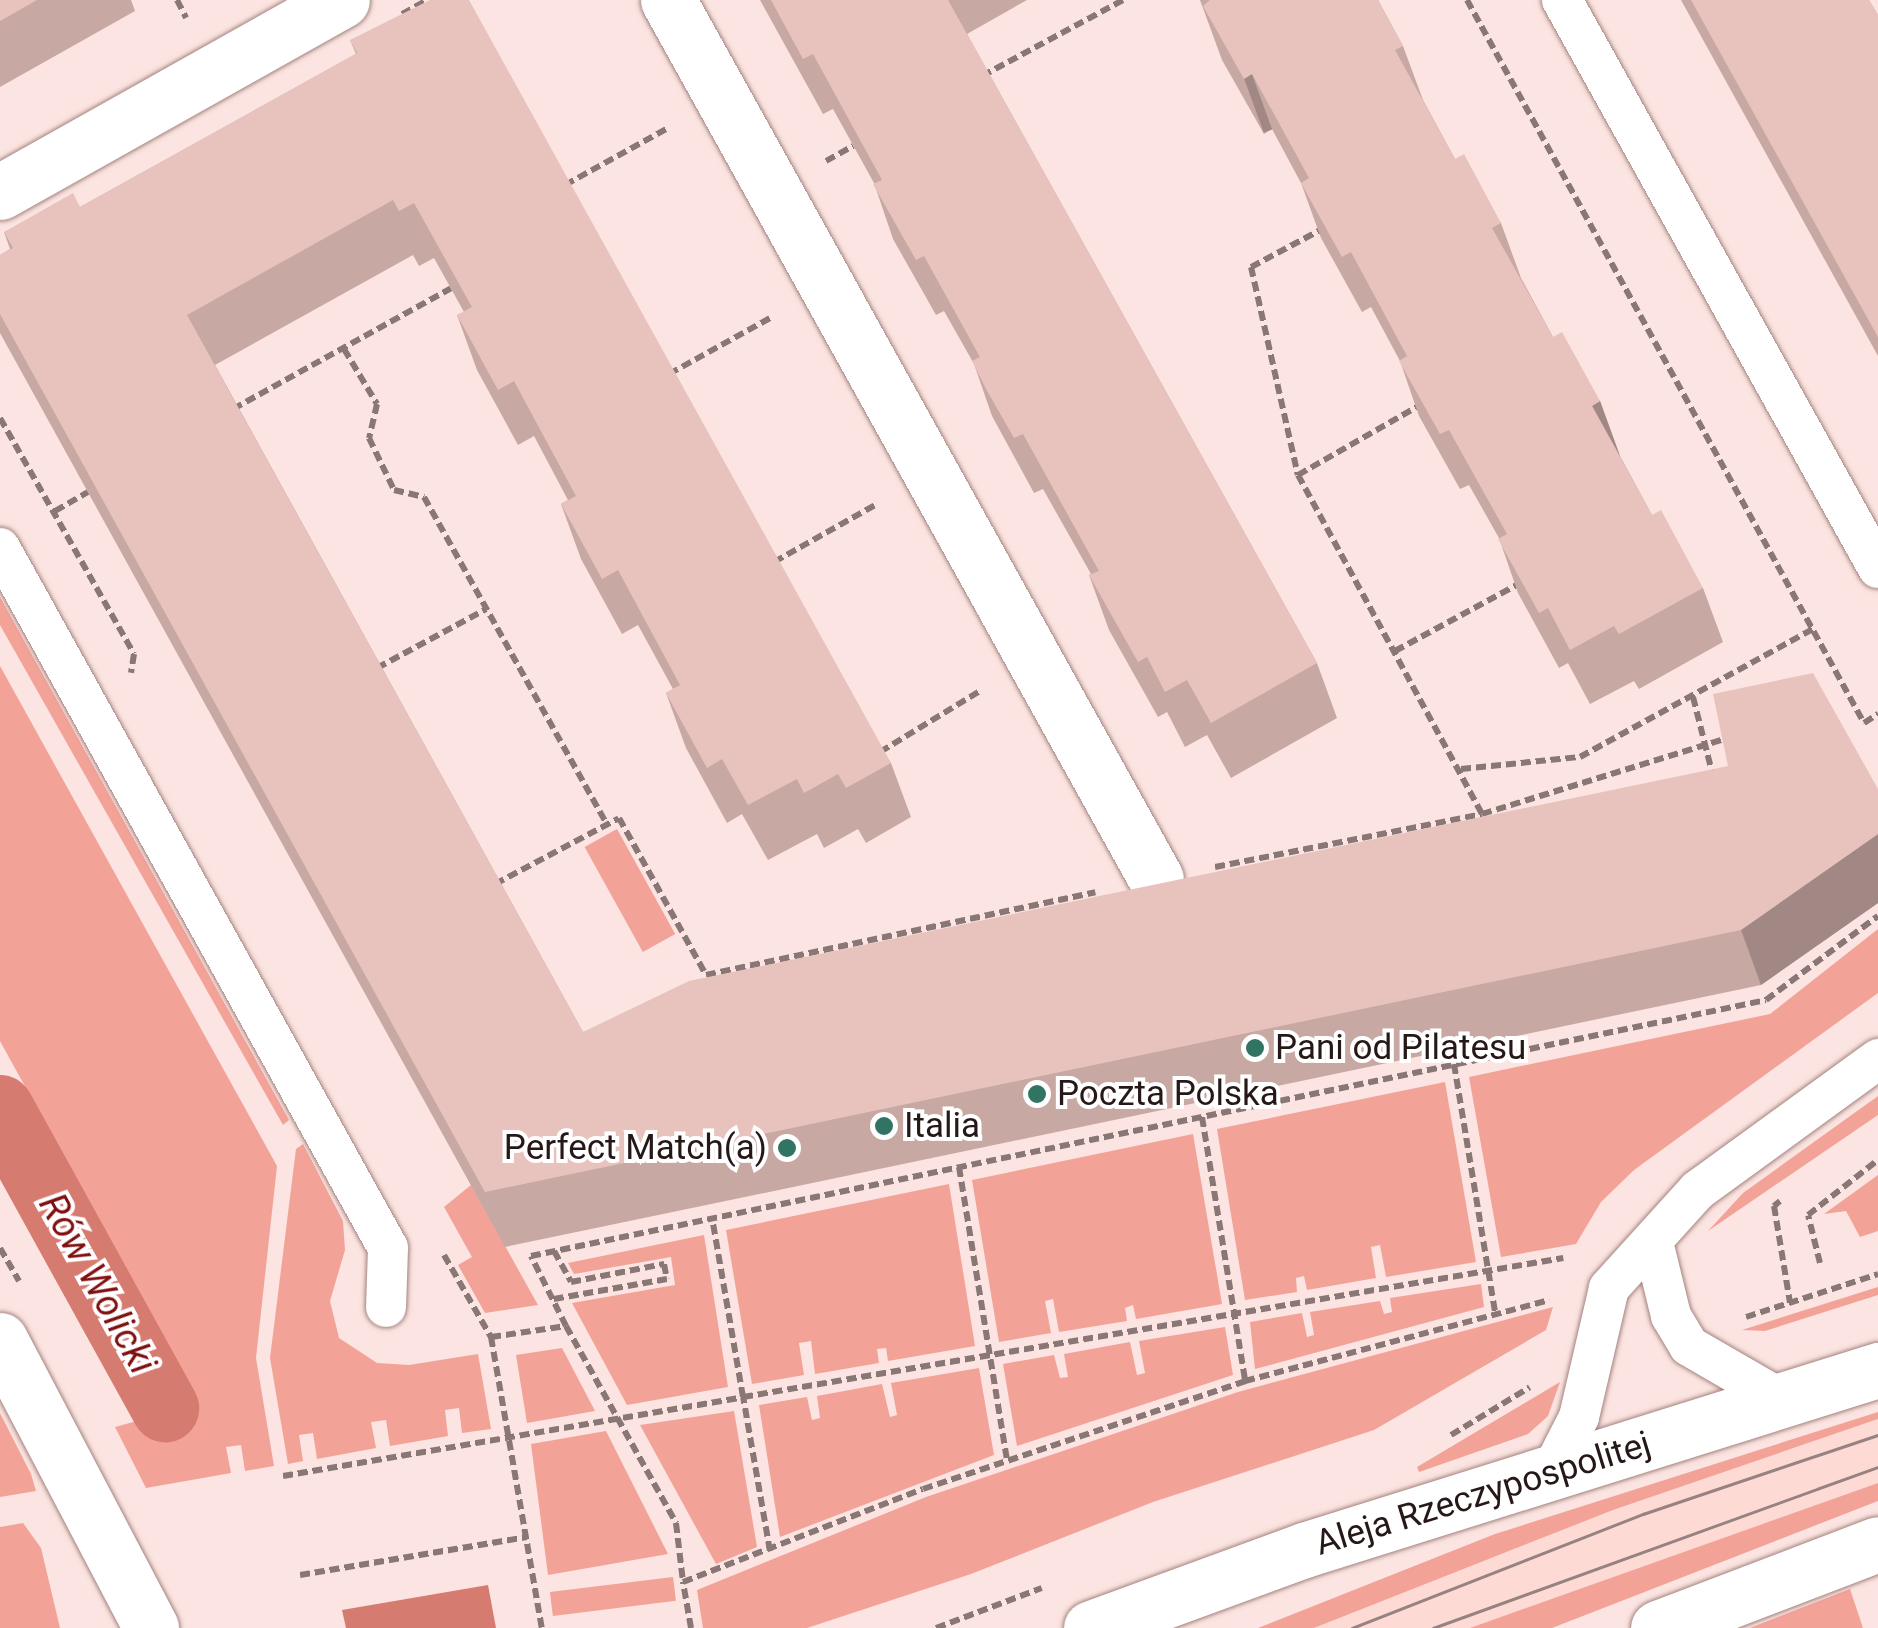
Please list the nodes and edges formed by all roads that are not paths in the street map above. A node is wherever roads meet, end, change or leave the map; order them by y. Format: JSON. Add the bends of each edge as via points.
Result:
{"nodes":[{"id":1,"x":342,"y":0,"type":"edge"},
{"id":2,"x":668,"y":0,"type":"edge"},
{"id":3,"x":1562,"y":0,"type":"edge"},
{"id":4,"x":0,"y":192,"type":"edge"},
{"id":5,"x":0,"y":548,"type":"edge"},
{"id":6,"x":1878,"y":568,"type":"edge"},
{"id":7,"x":1156,"y":879,"type":"road end"},
{"id":8,"x":1878,"y":1059,"type":"edge"},
{"id":9,"x":1653,"y":1242,"type":"junction"},
{"id":10,"x":386,"y":1307,"type":"dead end"},
{"id":11,"x":0,"y":1340,"type":"edge"},
{"id":12,"x":1878,"y":1370,"type":"edge"},
{"id":13,"x":1782,"y":1400,"type":"junction"},
{"id":14,"x":1551,"y":1472,"type":"junction"},
{"id":15,"x":1878,"y":1544,"type":"edge"},
{"id":16,"x":141,"y":1619,"type":"edge"},
{"id":17,"x":1091,"y":1628,"type":"edge"},
{"id":18,"x":1658,"y":1628,"type":"edge"}],
"edges":[{"from":1,"to":4,"type":"street"},
{"from":2,"to":7,"type":"street"},
{"from":3,"to":6,"type":"lane"},
{"from":5,"to":10,"type":"lane","via":[[388,1248]]},
{"from":8,"to":9,"type":"lane","via":[[1716,1175]]},
{"from":9,"to":13,"type":"lane","via":[[1670,1316],[1688,1346]]},
{"from":9,"to":14,"type":"lane","via":[[1599,1308],[1586,1396]]},
{"from":11,"to":16,"type":"street"},
{"from":12,"to":13,"type":"street","name":"Aleja Rzeczypospolitej"},
{"from":13,"to":14,"type":"street","name":"Aleja Rzeczypospolitej"},
{"from":14,"to":17,"type":"street","name":"Aleja Rzeczypospolitej","via":[[1304,1550]]},
{"from":15,"to":18,"type":"street"}]}
